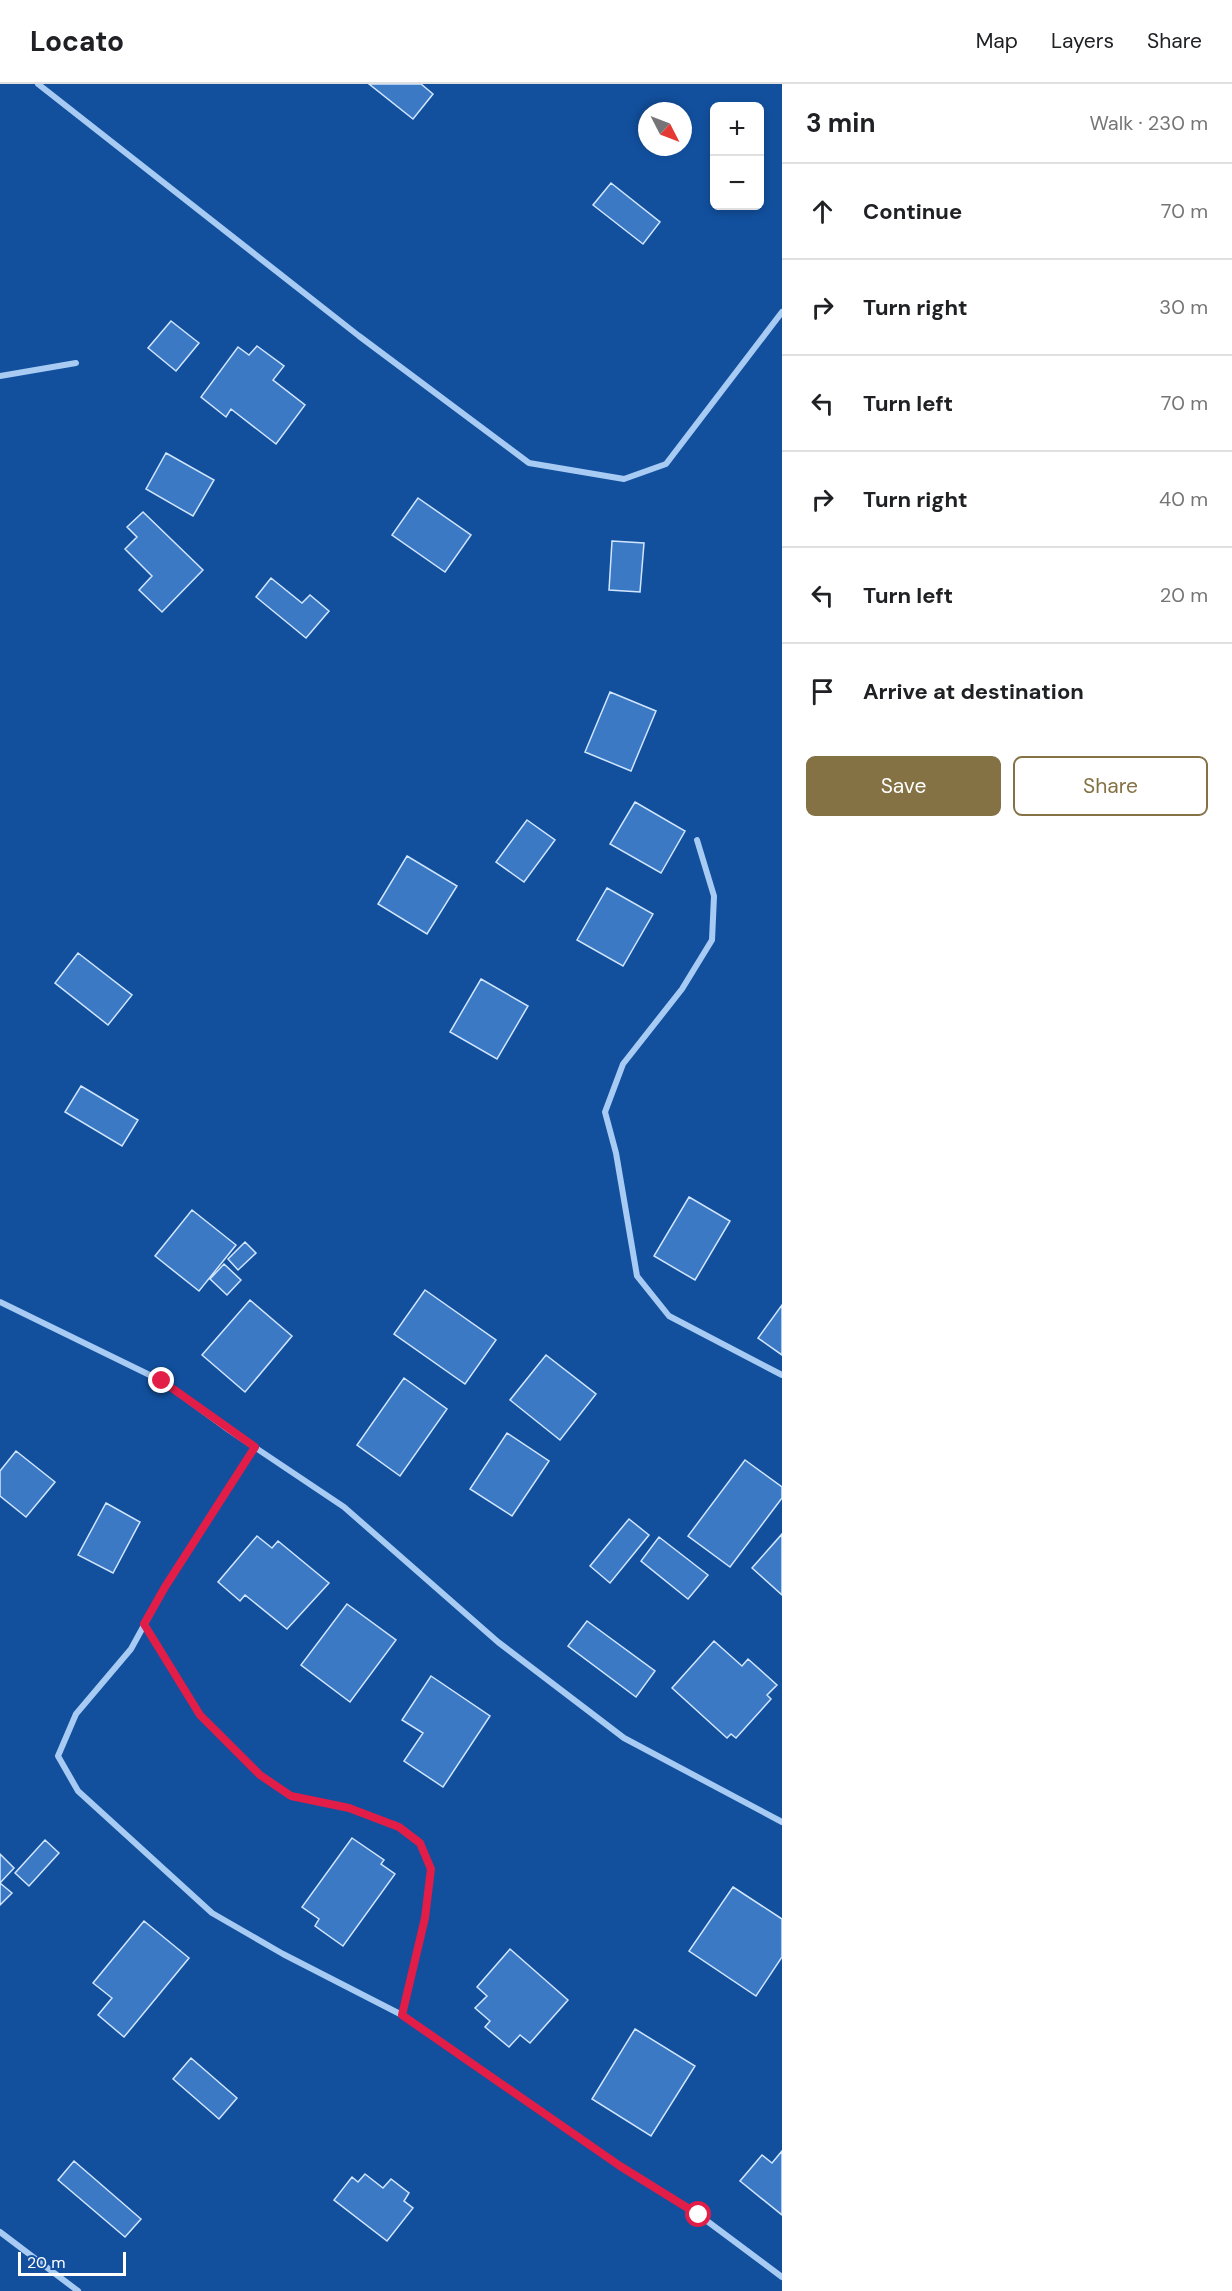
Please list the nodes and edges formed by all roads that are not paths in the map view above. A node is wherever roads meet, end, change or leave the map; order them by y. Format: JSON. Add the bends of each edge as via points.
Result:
{"nodes":[{"id":1,"x":39,"y":84,"type":"edge"},
{"id":2,"x":782,"y":312,"type":"edge"},
{"id":3,"x":76,"y":363,"type":"dead end"},
{"id":4,"x":0,"y":376,"type":"edge"},
{"id":5,"x":697,"y":840,"type":"dead end"},
{"id":6,"x":0,"y":1302,"type":"edge"},
{"id":7,"x":782,"y":1375,"type":"edge"},
{"id":8,"x":255,"y":1447,"type":"junction"},
{"id":9,"x":144,"y":1624,"type":"junction"},
{"id":10,"x":782,"y":1822,"type":"edge"},
{"id":11,"x":402,"y":2015,"type":"junction"},
{"id":12,"x":0,"y":2232,"type":"edge"},
{"id":13,"x":782,"y":2277,"type":"edge"},
{"id":14,"x":78,"y":2291,"type":"edge"}],
"edges":[{"from":1,"to":2,"type":"street","via":[[359,336],[529,463],[624,478],[666,464]]},
{"from":3,"to":4,"type":"street"},
{"from":5,"to":7,"type":"street","via":[[714,896],[712,940],[682,989],[623,1064],[605,1112],[637,1276],[669,1316]]},
{"from":6,"to":8,"type":"street","via":[[162,1381]]},
{"from":8,"to":9,"type":"street"},
{"from":8,"to":10,"type":"street","via":[[344,1507],[498,1642],[624,1738]]},
{"from":9,"to":11,"type":"street","via":[[200,1715],[260,1775],[291,1796],[349,1808],[399,1827],[420,1843],[431,1869],[425,1918]]},
{"from":9,"to":11,"type":"street","via":[[130,1649],[76,1714],[58,1756],[78,1791],[212,1913]]},
{"from":11,"to":13,"type":"street","via":[[620,2166],[699,2215]]},
{"from":12,"to":14,"type":"street"}]}
